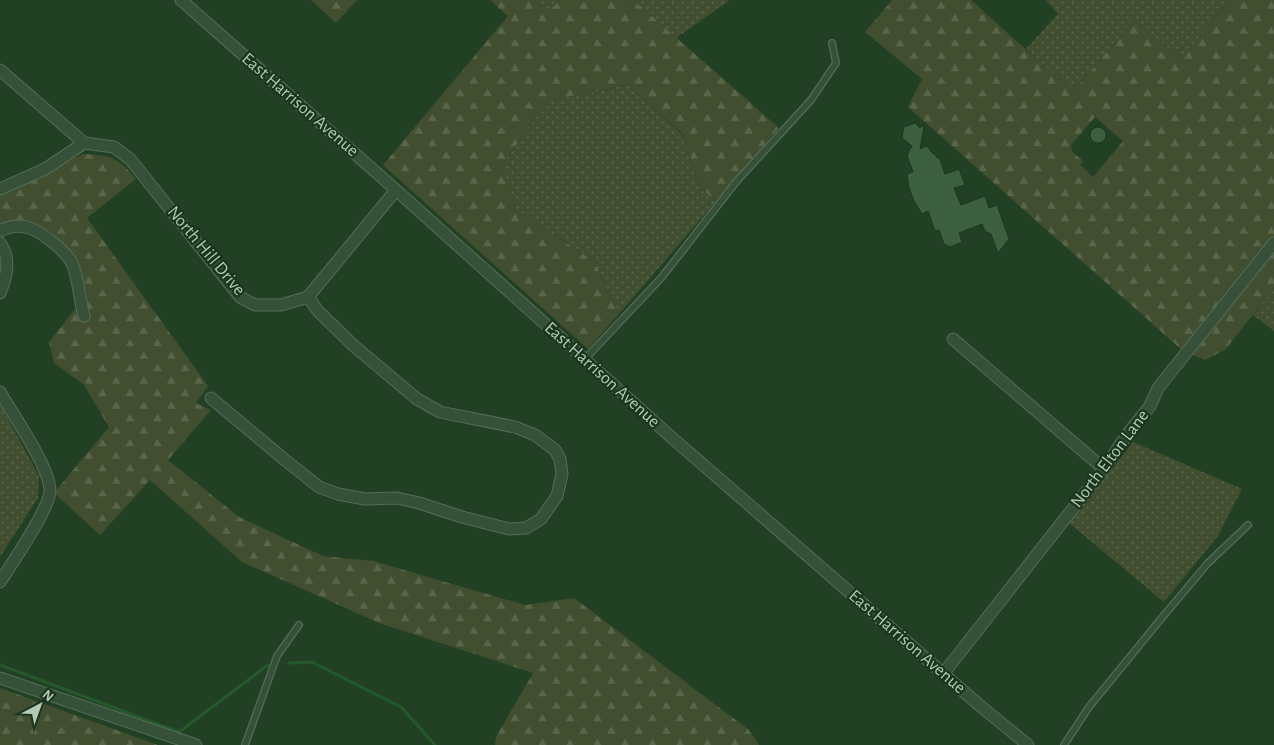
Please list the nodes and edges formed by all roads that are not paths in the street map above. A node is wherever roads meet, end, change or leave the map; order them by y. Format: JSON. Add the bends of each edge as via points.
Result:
{"nodes":[{"id":1,"x":181,"y":0,"type":"edge"},
{"id":2,"x":832,"y":43,"type":"dead end"},
{"id":3,"x":0,"y":70,"type":"edge"},
{"id":4,"x":84,"y":143,"type":"junction"},
{"id":5,"x":0,"y":189,"type":"edge"},
{"id":6,"x":396,"y":190,"type":"junction"},
{"id":7,"x":0,"y":231,"type":"edge"},
{"id":8,"x":0,"y":242,"type":"edge"},
{"id":9,"x":1274,"y":243,"type":"edge"},
{"id":10,"x":0,"y":293,"type":"edge"},
{"id":11,"x":308,"y":297,"type":"junction"},
{"id":12,"x":84,"y":316,"type":"dead end"},
{"id":13,"x":954,"y":339,"type":"dead end"},
{"id":14,"x":585,"y":359,"type":"junction"},
{"id":15,"x":0,"y":392,"type":"edge"},
{"id":16,"x":211,"y":398,"type":"dead end"},
{"id":17,"x":1104,"y":468,"type":"junction"},
{"id":18,"x":1248,"y":524,"type":"dead end"},
{"id":19,"x":0,"y":582,"type":"edge"},
{"id":20,"x":300,"y":624,"type":"dead end"},
{"id":21,"x":943,"y":674,"type":"junction"},
{"id":22,"x":0,"y":678,"type":"edge"},
{"id":23,"x":196,"y":745,"type":"edge"},
{"id":24,"x":245,"y":745,"type":"edge"},
{"id":25,"x":1028,"y":745,"type":"edge"},
{"id":26,"x":1064,"y":745,"type":"edge"}],
"edges":[{"from":1,"to":6,"type":"street","name":"East Harrison Avenue"},
{"from":2,"to":14,"type":"lane","via":[[836,63],[811,100],[736,182],[662,277]]},
{"from":3,"to":4,"type":"street"},
{"from":4,"to":5,"type":"street","via":[[45,169]]},
{"from":4,"to":11,"type":"street","name":"North Hill Drive","via":[[114,148],[130,159],[240,296],[255,305],[281,305]]},
{"from":6,"to":11,"type":"street"},
{"from":6,"to":14,"type":"street","name":"East Harrison Avenue"},
{"from":7,"to":12,"type":"street","via":[[29,227],[39,231],[60,249],[72,264]]},
{"from":8,"to":10,"type":"street","via":[[6,250],[7,272]]},
{"from":9,"to":17,"type":"street","name":"North Elton Lane","via":[[1158,388],[1150,406]]},
{"from":11,"to":16,"type":"street","via":[[354,346],[417,399],[440,412],[515,427],[535,435],[555,450],[562,474],[557,496],[541,519],[526,528],[509,530],[397,498],[365,499],[338,494],[320,487]]},
{"from":13,"to":17,"type":"street"},
{"from":14,"to":21,"type":"street","name":"East Harrison Avenue"},
{"from":15,"to":19,"type":"street","via":[[43,465],[50,491],[39,519]]},
{"from":17,"to":21,"type":"street","name":"North Elton Lane"},
{"from":18,"to":26,"type":"lane","via":[[1208,563],[1160,620],[1089,707]]},
{"from":20,"to":24,"type":"lane","via":[[277,656]]},
{"from":21,"to":25,"type":"street","name":"East Harrison Avenue"},
{"from":22,"to":23,"type":"street"}]}
